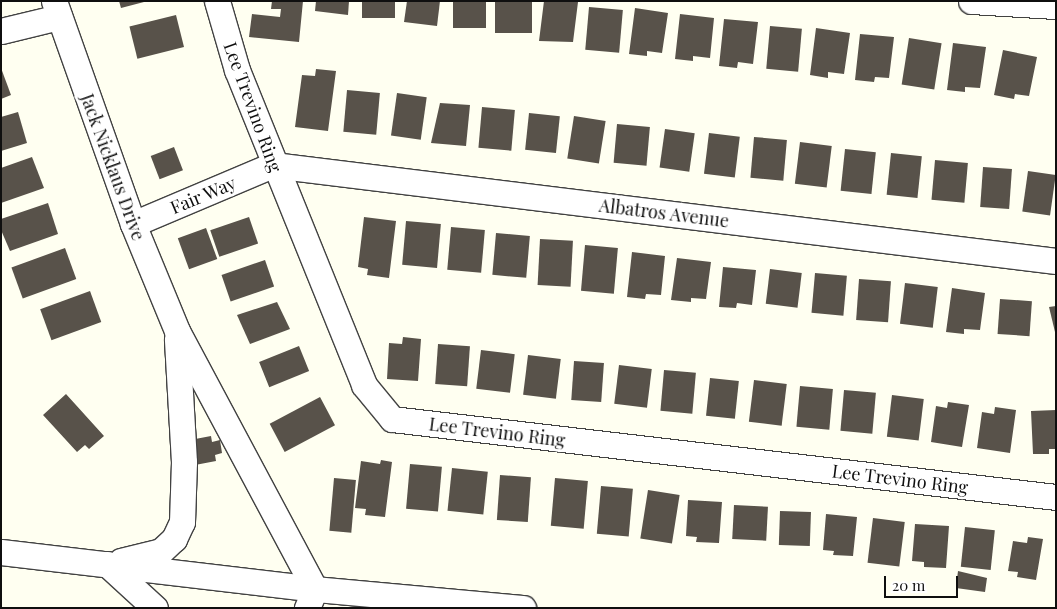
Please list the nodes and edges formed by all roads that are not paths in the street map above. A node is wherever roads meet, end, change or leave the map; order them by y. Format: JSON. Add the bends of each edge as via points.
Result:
{"nodes":[{"id":1,"x":217,"y":1,"type":"edge"},
{"id":2,"x":971,"y":1,"type":"edge"},
{"id":3,"x":1056,"y":6,"type":"edge"},
{"id":4,"x":57,"y":9,"type":"edge"},
{"id":5,"x":1,"y":31,"type":"edge"},
{"id":6,"x":273,"y":165,"type":"junction"},
{"id":7,"x":133,"y":224,"type":"junction"},
{"id":8,"x":1056,"y":261,"type":"edge"},
{"id":9,"x":177,"y":331,"type":"junction"},
{"id":10,"x":1056,"y":497,"type":"edge"},
{"id":11,"x":1,"y":552,"type":"edge"},
{"id":12,"x":107,"y":564,"type":"junction"},
{"id":13,"x":311,"y":598,"type":"edge"},
{"id":14,"x":155,"y":608,"type":"edge"},
{"id":15,"x":523,"y":608,"type":"edge"}],
"edges":[{"from":1,"to":6,"type":"street","name":"Lee Trevino Ring","via":[[237,70]]},
{"from":2,"to":3,"type":"street"},
{"from":4,"to":5,"type":"street"},
{"from":4,"to":7,"type":"street","name":"Jack Nicklaus Drive"},
{"from":6,"to":7,"type":"street","name":"Fair Way"},
{"from":6,"to":8,"type":"street","name":"Albatros Avenue"},
{"from":6,"to":10,"type":"street","name":"Lee Trevino Ring","via":[[364,385],[392,419]]},
{"from":7,"to":9,"type":"street","name":"Jack Nicklaus Drive"},
{"from":9,"to":12,"type":"street","name":"Jack Nicklaus Drive","via":[[184,462],[182,522],[174,539],[161,551]]},
{"from":9,"to":13,"type":"street","name":"Jack Nicklaus Drive"},
{"from":11,"to":12,"type":"street"},
{"from":12,"to":13,"type":"street"},
{"from":12,"to":14,"type":"street"},
{"from":13,"to":15,"type":"street"}]}
